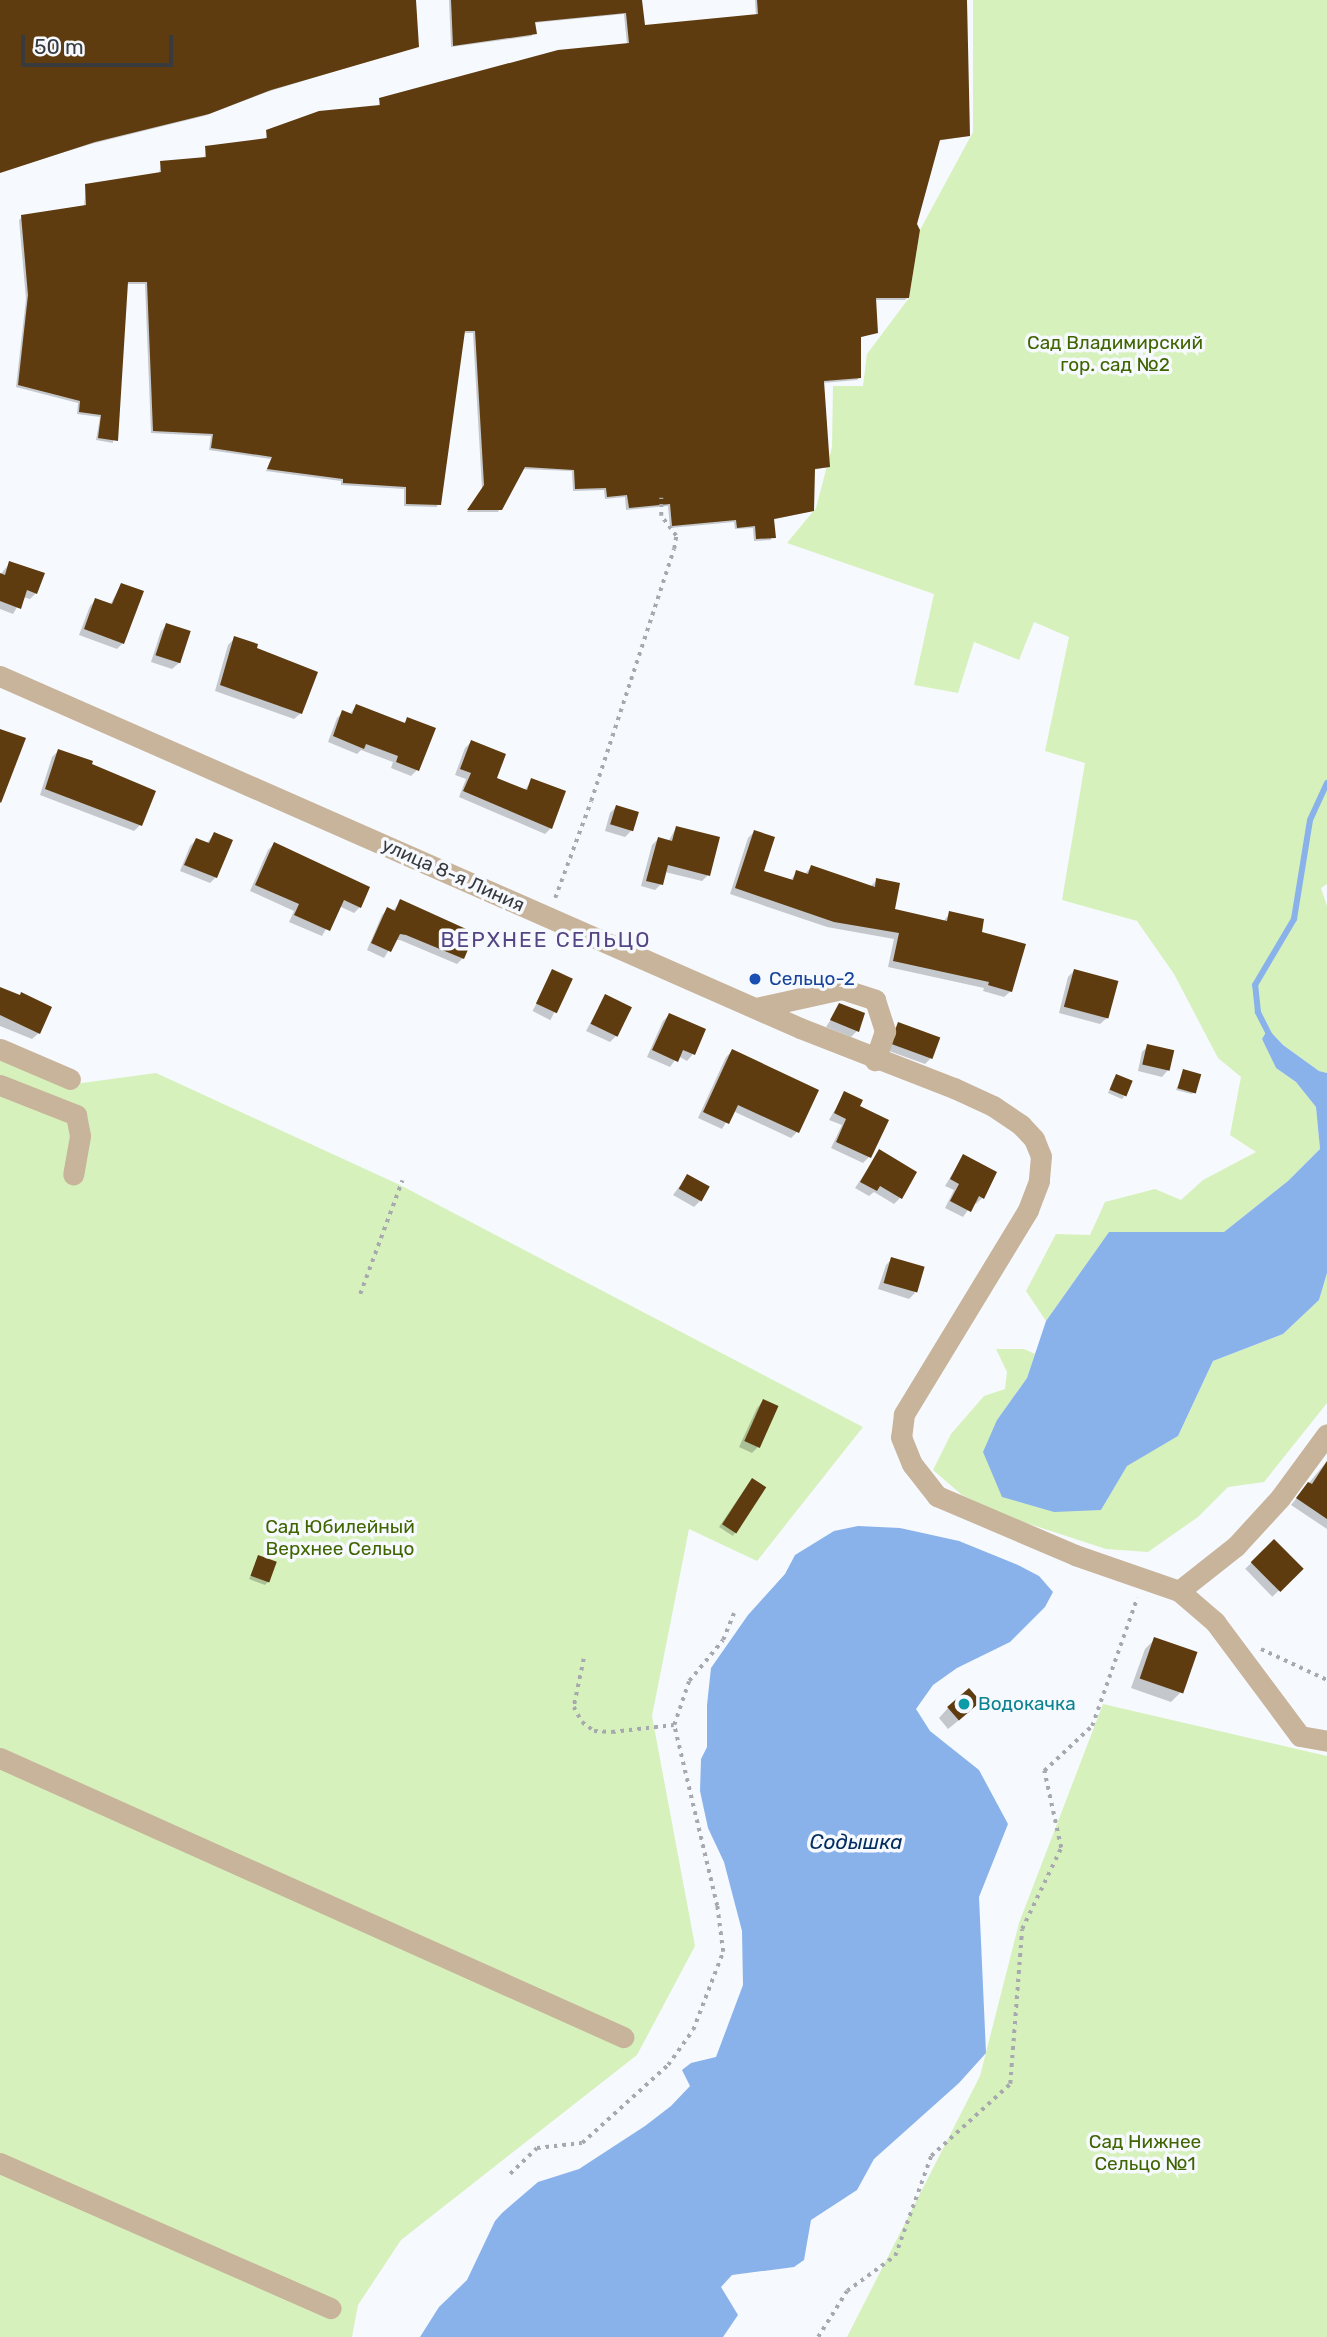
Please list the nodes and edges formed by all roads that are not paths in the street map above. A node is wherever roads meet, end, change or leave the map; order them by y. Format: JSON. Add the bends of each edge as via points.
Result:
{"nodes":[{"id":1,"x":0,"y":676,"type":"edge"},
{"id":2,"x":755,"y":1008,"type":"junction"},
{"id":3,"x":0,"y":1049,"type":"edge"},
{"id":4,"x":876,"y":1060,"type":"junction"},
{"id":5,"x":70,"y":1079,"type":"dead end"},
{"id":6,"x":0,"y":1085,"type":"edge"},
{"id":7,"x":73,"y":1174,"type":"dead end"},
{"id":8,"x":1327,"y":1434,"type":"edge"},
{"id":9,"x":1179,"y":1591,"type":"junction"},
{"id":10,"x":1327,"y":1741,"type":"edge"},
{"id":11,"x":0,"y":1758,"type":"edge"},
{"id":12,"x":623,"y":2037,"type":"dead end"},
{"id":13,"x":0,"y":2163,"type":"edge"},
{"id":14,"x":331,"y":2308,"type":"dead end"}],
"edges":[{"from":1,"to":2,"type":"street","name":"улица 8-я Линия"},
{"from":2,"to":4,"type":"street","name":"улица 8-я Линия"},
{"from":2,"to":4,"type":"street","via":[[842,989],[874,1000],[885,1031]]},
{"from":3,"to":5,"type":"street"},
{"from":4,"to":9,"type":"street","name":"улица 8-я Линия","via":[[993,1106],[1021,1125],[1041,1156],[1039,1181],[1028,1210],[904,1414],[901,1437],[912,1464],[937,1496],[1076,1555]]},
{"from":6,"to":7,"type":"street","via":[[76,1115],[80,1136]]},
{"from":8,"to":9,"type":"street","via":[[1280,1498],[1236,1546]]},
{"from":9,"to":10,"type":"street","via":[[1215,1622],[1300,1736]]},
{"from":11,"to":12,"type":"street"},
{"from":13,"to":14,"type":"street"}]}
